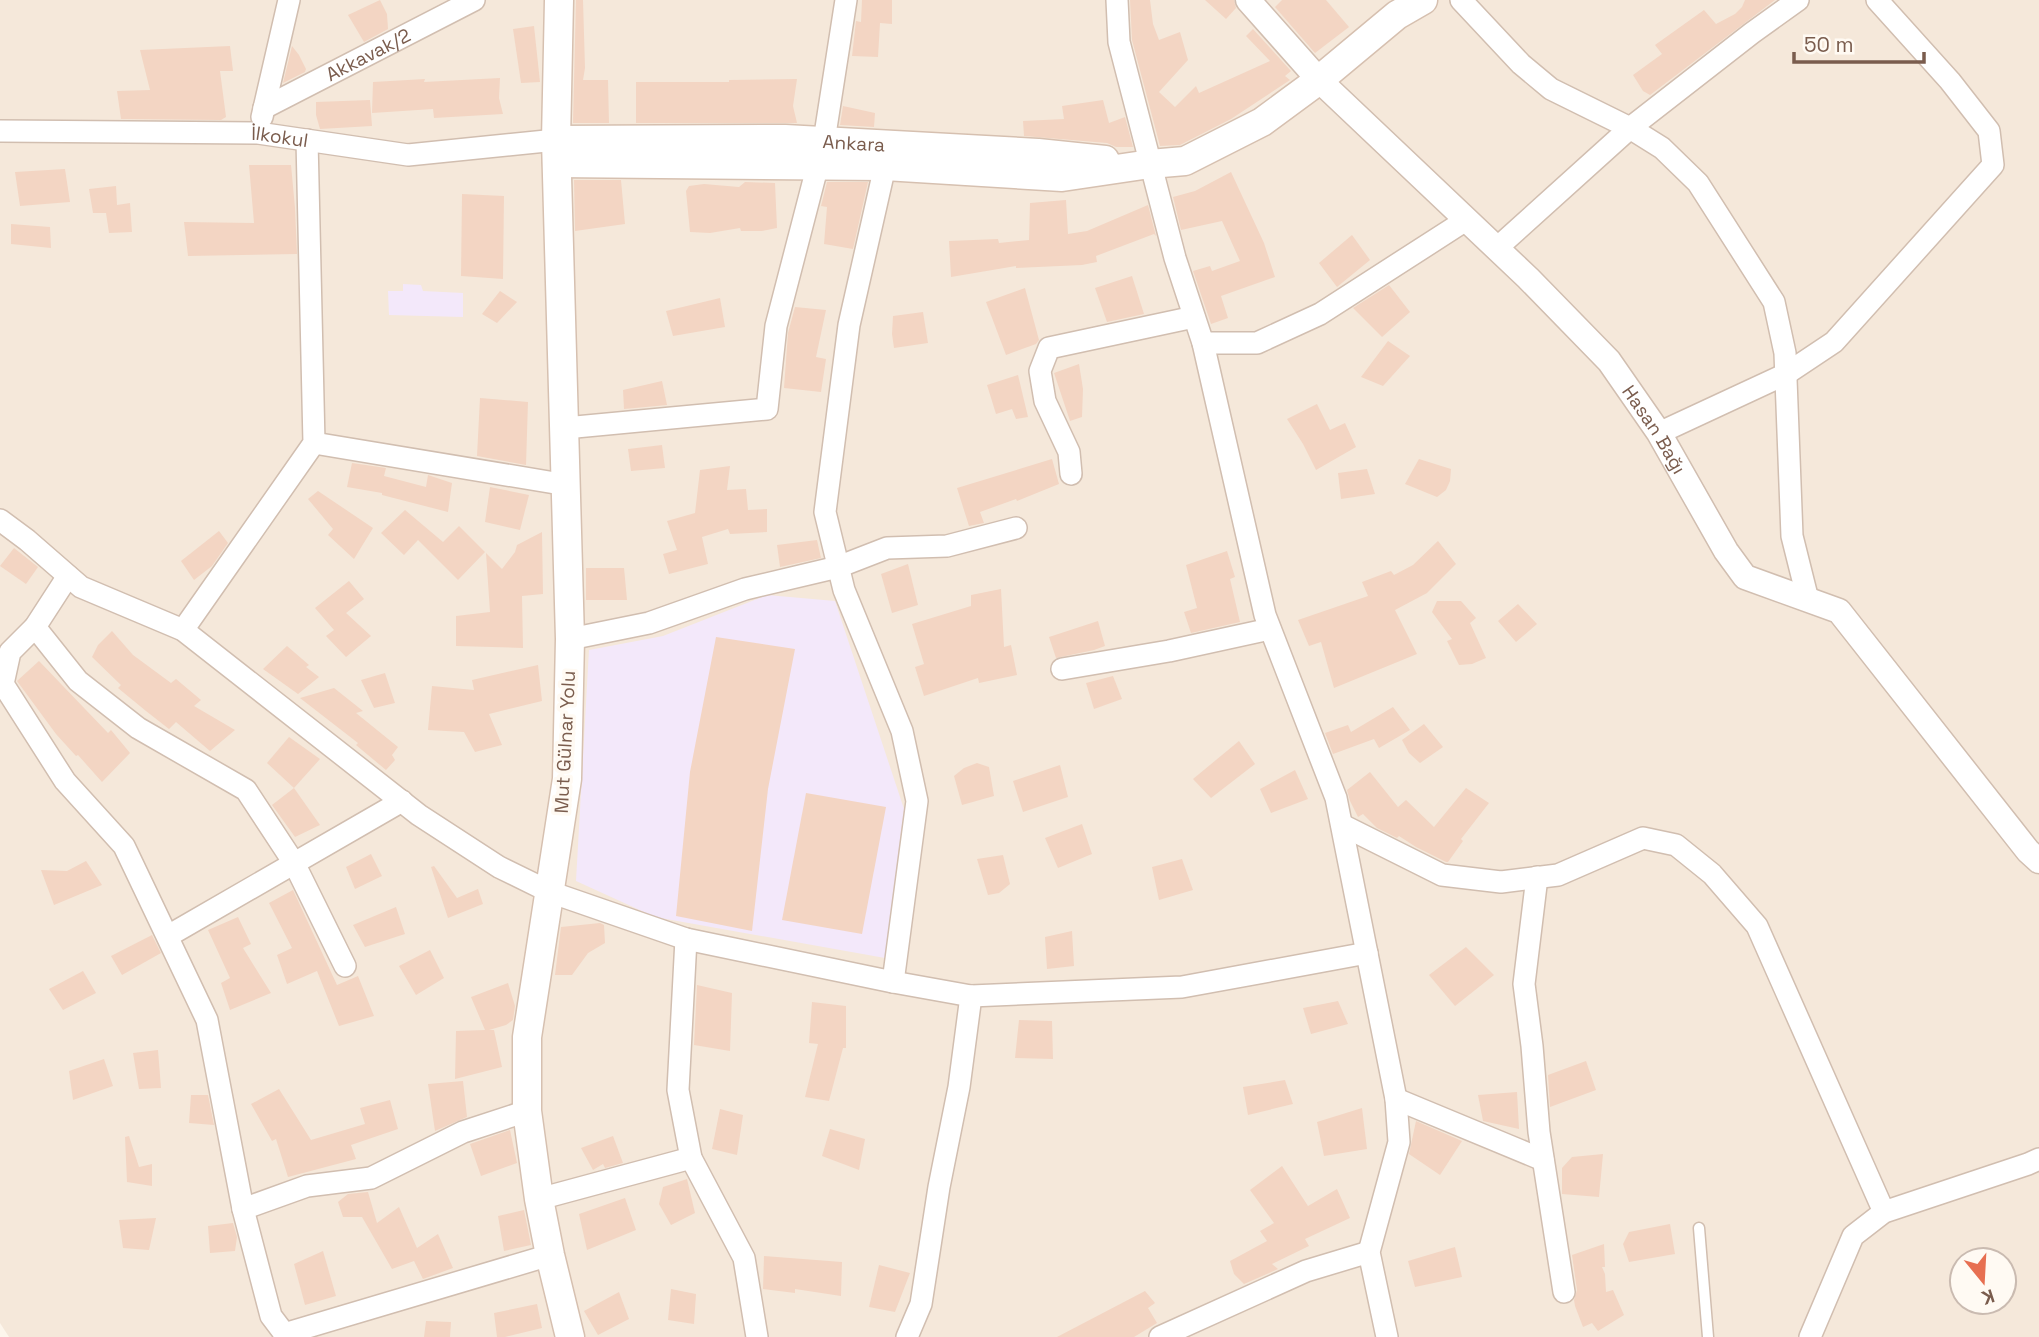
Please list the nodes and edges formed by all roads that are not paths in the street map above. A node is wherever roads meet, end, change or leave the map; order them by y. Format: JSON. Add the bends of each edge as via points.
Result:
{"nodes":[{"id":1,"x":289,"y":0,"type":"edge"},
{"id":2,"x":474,"y":0,"type":"edge"},
{"id":3,"x":559,"y":0,"type":"edge"},
{"id":4,"x":846,"y":0,"type":"edge"},
{"id":5,"x":1117,"y":0,"type":"edge"},
{"id":6,"x":1248,"y":0,"type":"edge"},
{"id":7,"x":1423,"y":0,"type":"edge"},
{"id":8,"x":1461,"y":0,"type":"edge"},
{"id":9,"x":1798,"y":0,"type":"edge"},
{"id":10,"x":1877,"y":0,"type":"edge"},
{"id":11,"x":1319,"y":80,"type":"junction"},
{"id":12,"x":264,"y":108,"type":"junction"},
{"id":13,"x":1630,"y":128,"type":"junction"},
{"id":14,"x":0,"y":131,"type":"edge"},
{"id":15,"x":258,"y":134,"type":"junction"},
{"id":16,"x":307,"y":140,"type":"junction"},
{"id":17,"x":556,"y":152,"type":"junction"},
{"id":18,"x":821,"y":153,"type":"junction"},
{"id":19,"x":891,"y":156,"type":"junction"},
{"id":20,"x":1150,"y":164,"type":"junction"},
{"id":21,"x":1466,"y":220,"type":"junction"},
{"id":22,"x":1497,"y":248,"type":"junction"},
{"id":23,"x":1194,"y":317,"type":"junction"},
{"id":24,"x":1203,"y":343,"type":"junction"},
{"id":25,"x":1786,"y":373,"type":"junction"},
{"id":26,"x":565,"y":428,"type":"junction"},
{"id":27,"x":1659,"y":433,"type":"junction"},
{"id":28,"x":314,"y":443,"type":"junction"},
{"id":29,"x":1071,"y":474,"type":"dead end"},
{"id":30,"x":567,"y":485,"type":"junction"},
{"id":31,"x":0,"y":520,"type":"edge"},
{"id":32,"x":1016,"y":528,"type":"dead end"},
{"id":33,"x":838,"y":567,"type":"junction"},
{"id":34,"x":68,"y":576,"type":"junction"},
{"id":35,"x":1808,"y":600,"type":"junction"},
{"id":36,"x":35,"y":627,"type":"junction"},
{"id":37,"x":1270,"y":629,"type":"junction"},
{"id":38,"x":183,"y":630,"type":"junction"},
{"id":39,"x":570,"y":639,"type":"junction"},
{"id":40,"x":1062,"y":669,"type":"dead end"},
{"id":41,"x":402,"y":801,"type":"junction"},
{"id":42,"x":1342,"y":825,"type":"junction"},
{"id":43,"x":2039,"y":861,"type":"edge"},
{"id":44,"x":294,"y":863,"type":"junction"},
{"id":45,"x":1537,"y":877,"type":"junction"},
{"id":46,"x":550,"y":892,"type":"junction"},
{"id":47,"x":168,"y":936,"type":"junction"},
{"id":48,"x":686,"y":939,"type":"junction"},
{"id":49,"x":1367,"y":953,"type":"junction"},
{"id":50,"x":345,"y":966,"type":"dead end"},
{"id":51,"x":893,"y":982,"type":"junction"},
{"id":52,"x":971,"y":996,"type":"junction"},
{"id":53,"x":1396,"y":1098,"type":"junction"},
{"id":54,"x":527,"y":1111,"type":"junction"},
{"id":55,"x":691,"y":1158,"type":"junction"},
{"id":56,"x":2039,"y":1159,"type":"edge"},
{"id":57,"x":1543,"y":1160,"type":"junction"},
{"id":58,"x":539,"y":1199,"type":"junction"},
{"id":59,"x":243,"y":1209,"type":"junction"},
{"id":60,"x":1884,"y":1212,"type":"junction"},
{"id":61,"x":1699,"y":1228,"type":"dead end"},
{"id":62,"x":1369,"y":1252,"type":"junction"},
{"id":63,"x":550,"y":1255,"type":"junction"},
{"id":64,"x":1563,"y":1292,"type":"dead end"},
{"id":65,"x":285,"y":1335,"type":"edge"},
{"id":66,"x":570,"y":1337,"type":"edge"},
{"id":67,"x":757,"y":1337,"type":"edge"},
{"id":68,"x":906,"y":1337,"type":"edge"},
{"id":69,"x":1160,"y":1337,"type":"edge"},
{"id":70,"x":1388,"y":1337,"type":"edge"},
{"id":71,"x":1708,"y":1337,"type":"edge"},
{"id":72,"x":1810,"y":1337,"type":"edge"}],
"edges":[{"from":1,"to":12,"type":"street"},
{"from":2,"to":12,"type":"street","name":"Akkavak/2"},
{"from":3,"to":17,"type":"main road","name":"Mut Gülnar Yolu"},
{"from":4,"to":18,"type":"street"},
{"from":5,"to":20,"type":"street","via":[[1119,42]]},
{"from":6,"to":11,"type":"street","name":"Hasan Bağı"},
{"from":7,"to":11,"type":"main road","name":"Ankara","via":[[1397,15]]},
{"from":8,"to":13,"type":"street","via":[[1550,89]]},
{"from":9,"to":13,"type":"street"},
{"from":10,"to":25,"type":"street","via":[[1989,131],[1993,165],[1834,342]]},
{"from":11,"to":20,"type":"main road","name":"Ankara","via":[[1262,122],[1185,162]]},
{"from":11,"to":21,"type":"street","name":"Hasan Bağı"},
{"from":12,"to":15,"type":"street"},
{"from":13,"to":22,"type":"street"},
{"from":13,"to":25,"type":"street","via":[[1662,148],[1698,183],[1760,280],[1774,302]]},
{"from":14,"to":15,"type":"street","name":"İlkokul"},
{"from":15,"to":16,"type":"street","name":"İlkokul"},
{"from":16,"to":17,"type":"street","name":"İlkokul","via":[[408,155]]},
{"from":16,"to":28,"type":"street"},
{"from":17,"to":18,"type":"main road","name":"Ankara","via":[[785,139]]},
{"from":17,"to":26,"type":"main road","name":"Mut Gülnar Yolu"},
{"from":18,"to":19,"type":"main road","name":"Ankara"},
{"from":18,"to":26,"type":"street","via":[[776,326],[767,409]]},
{"from":19,"to":20,"type":"main road","name":"Ankara","via":[[1062,177]]},
{"from":19,"to":33,"type":"street","via":[[849,325],[825,512]]},
{"from":20,"to":23,"type":"street"},
{"from":21,"to":22,"type":"street","name":"Hasan Bağı"},
{"from":21,"to":24,"type":"street","via":[[1320,314],[1257,343]]},
{"from":22,"to":27,"type":"street","name":"Hasan Bağı","via":[[1609,361]]},
{"from":23,"to":24,"type":"street"},
{"from":23,"to":29,"type":"street","via":[[1049,348],[1040,371],[1045,401],[1069,452]]},
{"from":24,"to":37,"type":"street"},
{"from":25,"to":27,"type":"street"},
{"from":25,"to":35,"type":"street","via":[[1792,536]]},
{"from":26,"to":30,"type":"main road","name":"Mut Gülnar Yolu"},
{"from":27,"to":35,"type":"street","name":"Hasan Bağı","via":[[1745,577]]},
{"from":28,"to":30,"type":"street"},
{"from":28,"to":38,"type":"street"},
{"from":30,"to":39,"type":"main road","name":"Mut Gülnar Yolu"},
{"from":31,"to":34,"type":"street"},
{"from":32,"to":33,"type":"street","via":[[947,546],[887,548]]},
{"from":33,"to":39,"type":"street","via":[[745,589],[649,623]]},
{"from":33,"to":51,"type":"street","via":[[902,732],[917,801]]},
{"from":34,"to":36,"type":"street"},
{"from":34,"to":38,"type":"street","via":[[80,587]]},
{"from":35,"to":43,"type":"street","name":"Hasan Bağı","via":[[1839,611]]},
{"from":36,"to":44,"type":"street","via":[[78,681],[138,728],[246,790]]},
{"from":36,"to":47,"type":"street","via":[[10,652],[3,684],[65,781],[124,846]]},
{"from":37,"to":40,"type":"street","via":[[1169,652]]},
{"from":37,"to":42,"type":"street","via":[[1336,798]]},
{"from":38,"to":41,"type":"street"},
{"from":39,"to":46,"type":"main road","name":"Mut Gülnar Yolu","via":[[567,779]]},
{"from":41,"to":44,"type":"street"},
{"from":41,"to":46,"type":"street","via":[[499,867]]},
{"from":42,"to":45,"type":"street","via":[[1442,875],[1502,882]]},
{"from":42,"to":49,"type":"street"},
{"from":44,"to":47,"type":"street"},
{"from":44,"to":50,"type":"street"},
{"from":45,"to":57,"type":"street","via":[[1524,984]]},
{"from":45,"to":60,"type":"street","via":[[1558,875],[1643,838],[1676,845],[1712,874],[1757,926]]},
{"from":46,"to":48,"type":"street"},
{"from":46,"to":54,"type":"main road","name":"Mut Gülnar Yolu","via":[[527,1037]]},
{"from":47,"to":59,"type":"street","via":[[207,1020]]},
{"from":48,"to":51,"type":"street"},
{"from":48,"to":55,"type":"street","via":[[678,1090]]},
{"from":49,"to":52,"type":"street","via":[[1182,987]]},
{"from":49,"to":53,"type":"street"},
{"from":51,"to":52,"type":"street"},
{"from":52,"to":68,"type":"street","via":[[921,1304]]},
{"from":53,"to":57,"type":"street"},
{"from":53,"to":62,"type":"street","via":[[1399,1142]]},
{"from":54,"to":58,"type":"main road","name":"Mut Gülnar Yolu"},
{"from":54,"to":59,"type":"street","via":[[463,1132],[371,1178],[307,1186]]},
{"from":55,"to":58,"type":"street"},
{"from":55,"to":67,"type":"street","via":[[744,1258]]},
{"from":56,"to":60,"type":"street"},
{"from":57,"to":64,"type":"street"},
{"from":58,"to":63,"type":"main road","name":"Mut Gülnar Yolu"},
{"from":59,"to":65,"type":"street","via":[[271,1316]]},
{"from":60,"to":72,"type":"street","via":[[1853,1236]]},
{"from":61,"to":71,"type":"lane"},
{"from":62,"to":69,"type":"street","via":[[1306,1271]]},
{"from":62,"to":70,"type":"street"},
{"from":63,"to":65,"type":"street"},
{"from":63,"to":66,"type":"main road","name":"Mut Gülnar Yolu"}]}
